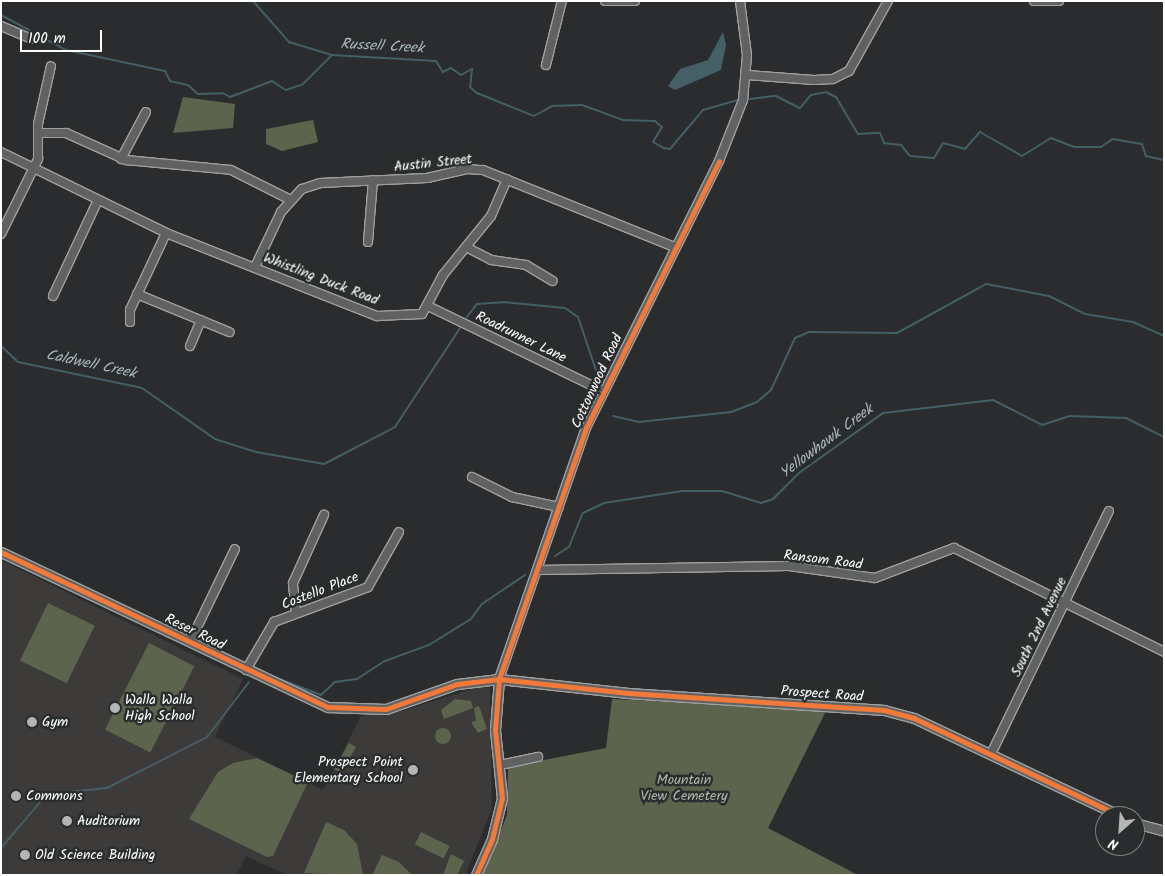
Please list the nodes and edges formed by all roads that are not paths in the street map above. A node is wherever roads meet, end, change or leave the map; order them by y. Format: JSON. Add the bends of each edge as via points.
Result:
{"nodes":[{"id":1,"x":562,"y":1,"type":"edge"},
{"id":2,"x":605,"y":1,"type":"edge"},
{"id":3,"x":635,"y":1,"type":"edge"},
{"id":4,"x":740,"y":1,"type":"edge"},
{"id":5,"x":888,"y":1,"type":"edge"},
{"id":6,"x":1034,"y":1,"type":"edge"},
{"id":7,"x":1059,"y":1,"type":"edge"},
{"id":8,"x":1,"y":26,"type":"edge"},
{"id":9,"x":31,"y":39,"type":"dead end"},
{"id":10,"x":546,"y":65,"type":"dead end"},
{"id":11,"x":51,"y":66,"type":"dead end"},
{"id":12,"x":747,"y":75,"type":"junction"},
{"id":13,"x":146,"y":112,"type":"dead end"},
{"id":14,"x":38,"y":133,"type":"junction"},
{"id":15,"x":1,"y":152,"type":"edge"},
{"id":16,"x":121,"y":159,"type":"junction"},
{"id":17,"x":34,"y":169,"type":"junction"},
{"id":18,"x":373,"y":180,"type":"junction"},
{"id":19,"x":507,"y":180,"type":"junction"},
{"id":20,"x":289,"y":199,"type":"junction"},
{"id":21,"x":98,"y":200,"type":"junction"},
{"id":22,"x":166,"y":232,"type":"junction"},
{"id":23,"x":1,"y":234,"type":"edge"},
{"id":24,"x":368,"y":242,"type":"dead end"},
{"id":25,"x":466,"y":247,"type":"junction"},
{"id":26,"x":675,"y":247,"type":"junction"},
{"id":27,"x":255,"y":267,"type":"junction"},
{"id":28,"x":553,"y":281,"type":"dead end"},
{"id":29,"x":137,"y":294,"type":"junction"},
{"id":30,"x":53,"y":296,"type":"dead end"},
{"id":31,"x":428,"y":306,"type":"junction"},
{"id":32,"x":201,"y":320,"type":"junction"},
{"id":33,"x":130,"y":322,"type":"dead end"},
{"id":34,"x":229,"y":332,"type":"dead end"},
{"id":35,"x":190,"y":346,"type":"dead end"},
{"id":36,"x":603,"y":391,"type":"junction"},
{"id":37,"x":472,"y":477,"type":"dead end"},
{"id":38,"x":559,"y":507,"type":"junction"},
{"id":39,"x":1109,"y":511,"type":"dead end"},
{"id":40,"x":324,"y":515,"type":"dead end"},
{"id":41,"x":399,"y":532,"type":"dead end"},
{"id":42,"x":235,"y":549,"type":"dead end"},
{"id":43,"x":1,"y":552,"type":"edge"},
{"id":44,"x":538,"y":570,"type":"junction"},
{"id":45,"x":1064,"y":603,"type":"junction"},
{"id":46,"x":296,"y":613,"type":"junction"},
{"id":47,"x":190,"y":642,"type":"junction"},
{"id":48,"x":1164,"y":652,"type":"edge"},
{"id":49,"x":246,"y":670,"type":"junction"},
{"id":50,"x":499,"y":679,"type":"junction"},
{"id":51,"x":991,"y":754,"type":"junction"},
{"id":52,"x":538,"y":757,"type":"dead end"},
{"id":53,"x":500,"y":765,"type":"junction"},
{"id":54,"x":1099,"y":806,"type":"edge"},
{"id":55,"x":1145,"y":826,"type":"edge"},
{"id":56,"x":1164,"y":831,"type":"edge"},
{"id":57,"x":476,"y":875,"type":"edge"}],
"edges":[{"from":1,"to":10,"type":"street"},
{"from":2,"to":3,"type":"street"},
{"from":4,"to":12,"type":"street","name":"Cottonwood Road"},
{"from":5,"to":12,"type":"street","via":[[849,71],[833,79],[814,80]]},
{"from":6,"to":7,"type":"street"},
{"from":8,"to":9,"type":"street"},
{"from":11,"to":14,"type":"street"},
{"from":12,"to":26,"type":"street","name":"Cottonwood Road","via":[[743,100],[719,161]]},
{"from":13,"to":16,"type":"street"},
{"from":14,"to":16,"type":"street","via":[[66,134]]},
{"from":14,"to":17,"type":"street"},
{"from":15,"to":17,"type":"street","name":"Whistling Duck Road"},
{"from":16,"to":20,"type":"street","via":[[231,170]]},
{"from":17,"to":21,"type":"street","name":"Whistling Duck Road"},
{"from":17,"to":23,"type":"street"},
{"from":18,"to":19,"type":"street","name":"Austin Street","via":[[427,178],[467,169]]},
{"from":18,"to":20,"type":"street","name":"Austin Street","via":[[320,183]]},
{"from":18,"to":24,"type":"street"},
{"from":19,"to":25,"type":"street","via":[[491,216]]},
{"from":19,"to":26,"type":"street","name":"Austin Street"},
{"from":20,"to":27,"type":"street"},
{"from":21,"to":22,"type":"street","name":"Whistling Duck Road"},
{"from":21,"to":30,"type":"street"},
{"from":22,"to":27,"type":"street","name":"Whistling Duck Road"},
{"from":22,"to":29,"type":"street"},
{"from":25,"to":28,"type":"street","via":[[491,260],[526,265]]},
{"from":25,"to":31,"type":"street","via":[[444,275]]},
{"from":26,"to":36,"type":"street","name":"Cottonwood Road"},
{"from":27,"to":31,"type":"street","name":"Whistling Duck Road","via":[[377,316],[422,314]]},
{"from":29,"to":32,"type":"street"},
{"from":29,"to":33,"type":"street"},
{"from":31,"to":36,"type":"street","name":"Roadrunner Lane"},
{"from":32,"to":34,"type":"street"},
{"from":32,"to":35,"type":"street"},
{"from":36,"to":38,"type":"street","name":"Cottonwood Road"},
{"from":37,"to":38,"type":"street","via":[[512,497]]},
{"from":38,"to":44,"type":"street","name":"Cottonwood Road"},
{"from":39,"to":45,"type":"street","name":"South 2nd Avenue"},
{"from":40,"to":46,"type":"street","via":[[293,583]]},
{"from":41,"to":46,"type":"street","name":"Costello Place","via":[[368,587]]},
{"from":42,"to":47,"type":"street"},
{"from":43,"to":47,"type":"main road","name":"Reser Road"},
{"from":44,"to":45,"type":"street","name":"Ransom Road","via":[[789,566],[875,578],[954,548]]},
{"from":44,"to":50,"type":"street","name":"Cottonwood Road"},
{"from":45,"to":48,"type":"street","name":"Ransom Road"},
{"from":45,"to":51,"type":"street","name":"South 2nd Avenue"},
{"from":46,"to":49,"type":"street","name":"Costello Place","via":[[274,622]]},
{"from":47,"to":49,"type":"main road","name":"Reser Road"},
{"from":49,"to":50,"type":"main road","name":"Reser Road","via":[[310,701],[346,711],[386,709],[457,684]]},
{"from":50,"to":51,"type":"main road","name":"Prospect Road","via":[[628,693],[884,710],[914,718]]},
{"from":50,"to":53,"type":"main road","via":[[495,706]]},
{"from":51,"to":54,"type":"main road","name":"Prospect Road"},
{"from":52,"to":53,"type":"street"},
{"from":53,"to":57,"type":"main road","via":[[501,801],[492,839]]},
{"from":55,"to":56,"type":"main road"}]}
